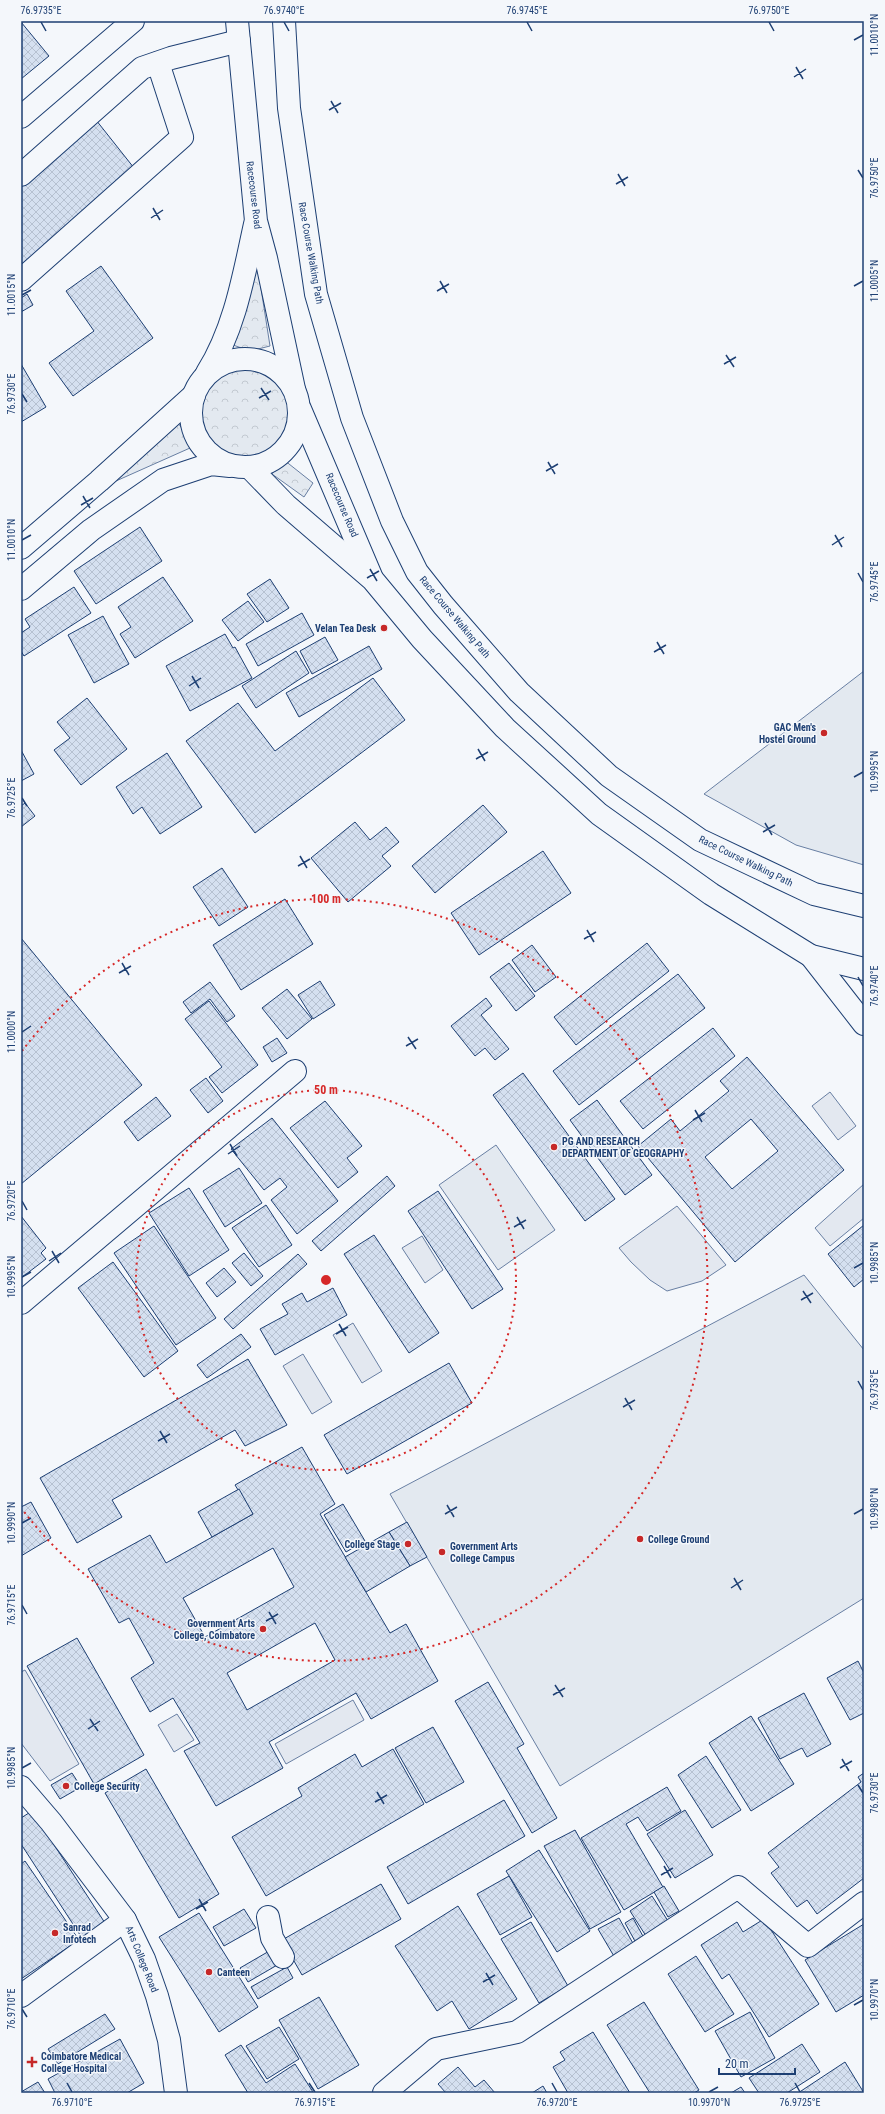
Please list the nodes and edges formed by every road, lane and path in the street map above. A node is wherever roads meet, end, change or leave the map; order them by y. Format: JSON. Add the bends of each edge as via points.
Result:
{"nodes":[{"id":1,"x":133,"y":21,"type":"edge"},
{"id":2,"x":284,"y":21,"type":"edge"},
{"id":3,"x":238,"y":31,"type":"edge"},
{"id":4,"x":158,"y":63,"type":"junction"},
{"id":5,"x":21,"y":117,"type":"edge"},
{"id":6,"x":21,"y":175,"type":"edge"},
{"id":7,"x":256,"y":221,"type":"junction"},
{"id":8,"x":21,"y":280,"type":"edge"},
{"id":9,"x":198,"y":387,"type":"junction"},
{"id":10,"x":297,"y":399,"type":"junction"},
{"id":11,"x":242,"y":468,"type":"junction"},
{"id":12,"x":21,"y":548,"type":"edge"},
{"id":13,"x":373,"y":580,"type":"junction"},
{"id":14,"x":21,"y":589,"type":"edge"},
{"id":15,"x":864,"y":906,"type":"edge"},
{"id":16,"x":811,"y":956,"type":"junction"},
{"id":17,"x":864,"y":969,"type":"edge"},
{"id":18,"x":864,"y":1024,"type":"edge"},
{"id":19,"x":295,"y":1070,"type":"dead end"},
{"id":20,"x":21,"y":1303,"type":"edge"},
{"id":21,"x":21,"y":1787,"type":"edge"},
{"id":22,"x":864,"y":1903,"type":"edge"},
{"id":23,"x":268,"y":1917,"type":"dead end"},
{"id":24,"x":126,"y":1920,"type":"junction"},
{"id":25,"x":283,"y":1957,"type":"dead end"},
{"id":26,"x":21,"y":1996,"type":"edge"},
{"id":27,"x":176,"y":2093,"type":"edge"},
{"id":28,"x":384,"y":2093,"type":"edge"}],
"edges":[{"from":1,"to":5,"type":"street"},
{"from":2,"to":15,"type":"street","name":"Race Course Walking Path","via":[[289,108],[316,294],[352,418],[392,521],[417,572],[519,692],[610,776],[700,840],[814,894]]},
{"from":3,"to":4,"type":"street"},
{"from":3,"to":7,"type":"street","name":"Racecourse Road"},
{"from":4,"to":6,"type":"street","via":[[142,68]]},
{"from":4,"to":8,"type":"street","via":[[162,100],[182,137]]},
{"from":7,"to":9,"type":"street","via":[[241,290],[226,335]]},
{"from":7,"to":10,"type":"street","name":"Racecourse Road"},
{"from":9,"to":10,"type":"street","via":[[214,369],[228,361],[243,358],[273,366],[285,376]]},
{"from":9,"to":11,"type":"street","via":[[190,410],[192,426],[198,441],[220,462]]},
{"from":9,"to":12,"type":"street","via":[[99,481]]},
{"from":10,"to":11,"type":"street","via":[[298,426],[291,442],[280,455]]},
{"from":10,"to":13,"type":"street","name":"Racecourse Road"},
{"from":11,"to":13,"type":"street"},
{"from":11,"to":14,"type":"street","via":[[210,464],[163,480],[91,530]]},
{"from":13,"to":16,"type":"street","via":[[422,638],[505,728],[599,814],[711,894]]},
{"from":16,"to":17,"type":"street"},
{"from":16,"to":18,"type":"street"},
{"from":19,"to":20,"type":"street"},
{"from":21,"to":24,"type":"street","name":"Arts College Road"},
{"from":22,"to":28,"type":"street","via":[[808,1946],[738,1887],[518,2032],[436,2049]]},
{"from":23,"to":25,"type":"street","via":[[272,1938]]},
{"from":24,"to":26,"type":"street"},
{"from":24,"to":27,"type":"street","name":"Arts College Road","via":[[157,1996],[169,2040]]}]}
